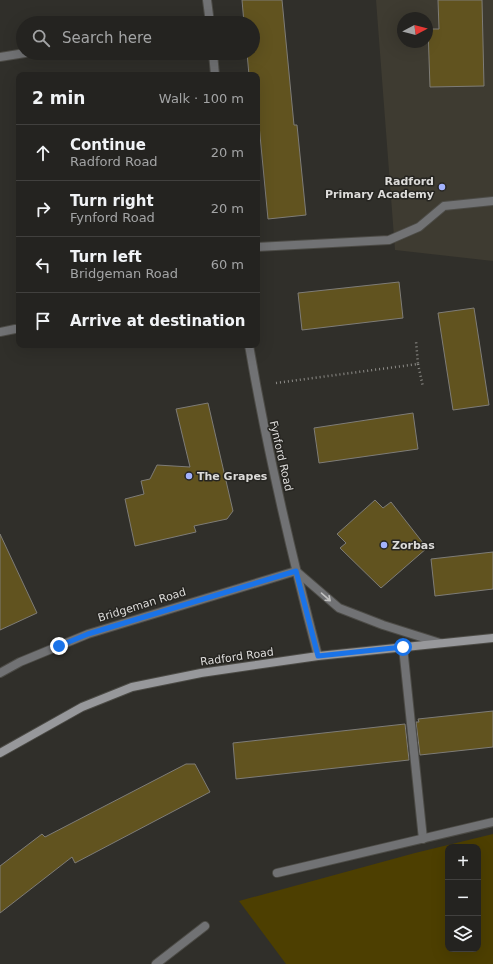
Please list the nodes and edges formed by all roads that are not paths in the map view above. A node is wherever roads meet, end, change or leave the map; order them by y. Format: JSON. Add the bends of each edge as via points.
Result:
{"nodes":[{"id":1,"x":207,"y":0,"type":"edge"},
{"id":2,"x":207,"y":16,"type":"edge"},
{"id":3,"x":16,"y":54,"type":"edge"},
{"id":4,"x":0,"y":57,"type":"edge"},
{"id":5,"x":214,"y":60,"type":"edge"},
{"id":6,"x":215,"y":72,"type":"edge"},
{"id":7,"x":493,"y":201,"type":"edge"},
{"id":8,"x":260,"y":246,"type":"edge"},
{"id":9,"x":15,"y":329,"type":"dead end"},
{"id":10,"x":0,"y":332,"type":"edge"},
{"id":11,"x":249,"y":348,"type":"edge"},
{"id":12,"x":296,"y":571,"type":"junction"},
{"id":13,"x":493,"y":638,"type":"edge"},
{"id":14,"x":440,"y":644,"type":"junction"},
{"id":15,"x":403,"y":647,"type":"junction"},
{"id":16,"x":318,"y":656,"type":"junction"},
{"id":17,"x":0,"y":673,"type":"edge"},
{"id":18,"x":0,"y":753,"type":"edge"},
{"id":19,"x":493,"y":822,"type":"edge"},
{"id":20,"x":423,"y":839,"type":"junction"},
{"id":21,"x":277,"y":873,"type":"dead end"},
{"id":22,"x":205,"y":926,"type":"dead end"},
{"id":23,"x":156,"y":964,"type":"edge"}],
"edges":[{"from":1,"to":2,"type":"street"},
{"from":3,"to":4,"type":"street"},
{"from":5,"to":6,"type":"street"},
{"from":7,"to":8,"type":"street","via":[[444,206],[419,227],[389,240]]},
{"from":9,"to":10,"type":"street"},
{"from":11,"to":12,"type":"street","name":"Fynford Road","via":[[264,432]]},
{"from":12,"to":14,"type":"street","one_way":true,"via":[[339,608]]},
{"from":12,"to":16,"type":"street","name":"Fynford Road"},
{"from":12,"to":17,"type":"street","name":"Bridgeman Road","via":[[88,634]]},
{"from":13,"to":14,"type":"main road","name":"Radford Road"},
{"from":14,"to":15,"type":"main road","name":"Radford Road"},
{"from":15,"to":16,"type":"main road","name":"Radford Road"},
{"from":15,"to":20,"type":"street"},
{"from":16,"to":18,"type":"main road","name":"Radford Road","via":[[201,673],[132,687],[82,707]]},
{"from":19,"to":20,"type":"street"},
{"from":20,"to":21,"type":"street"},
{"from":22,"to":23,"type":"street"}]}
